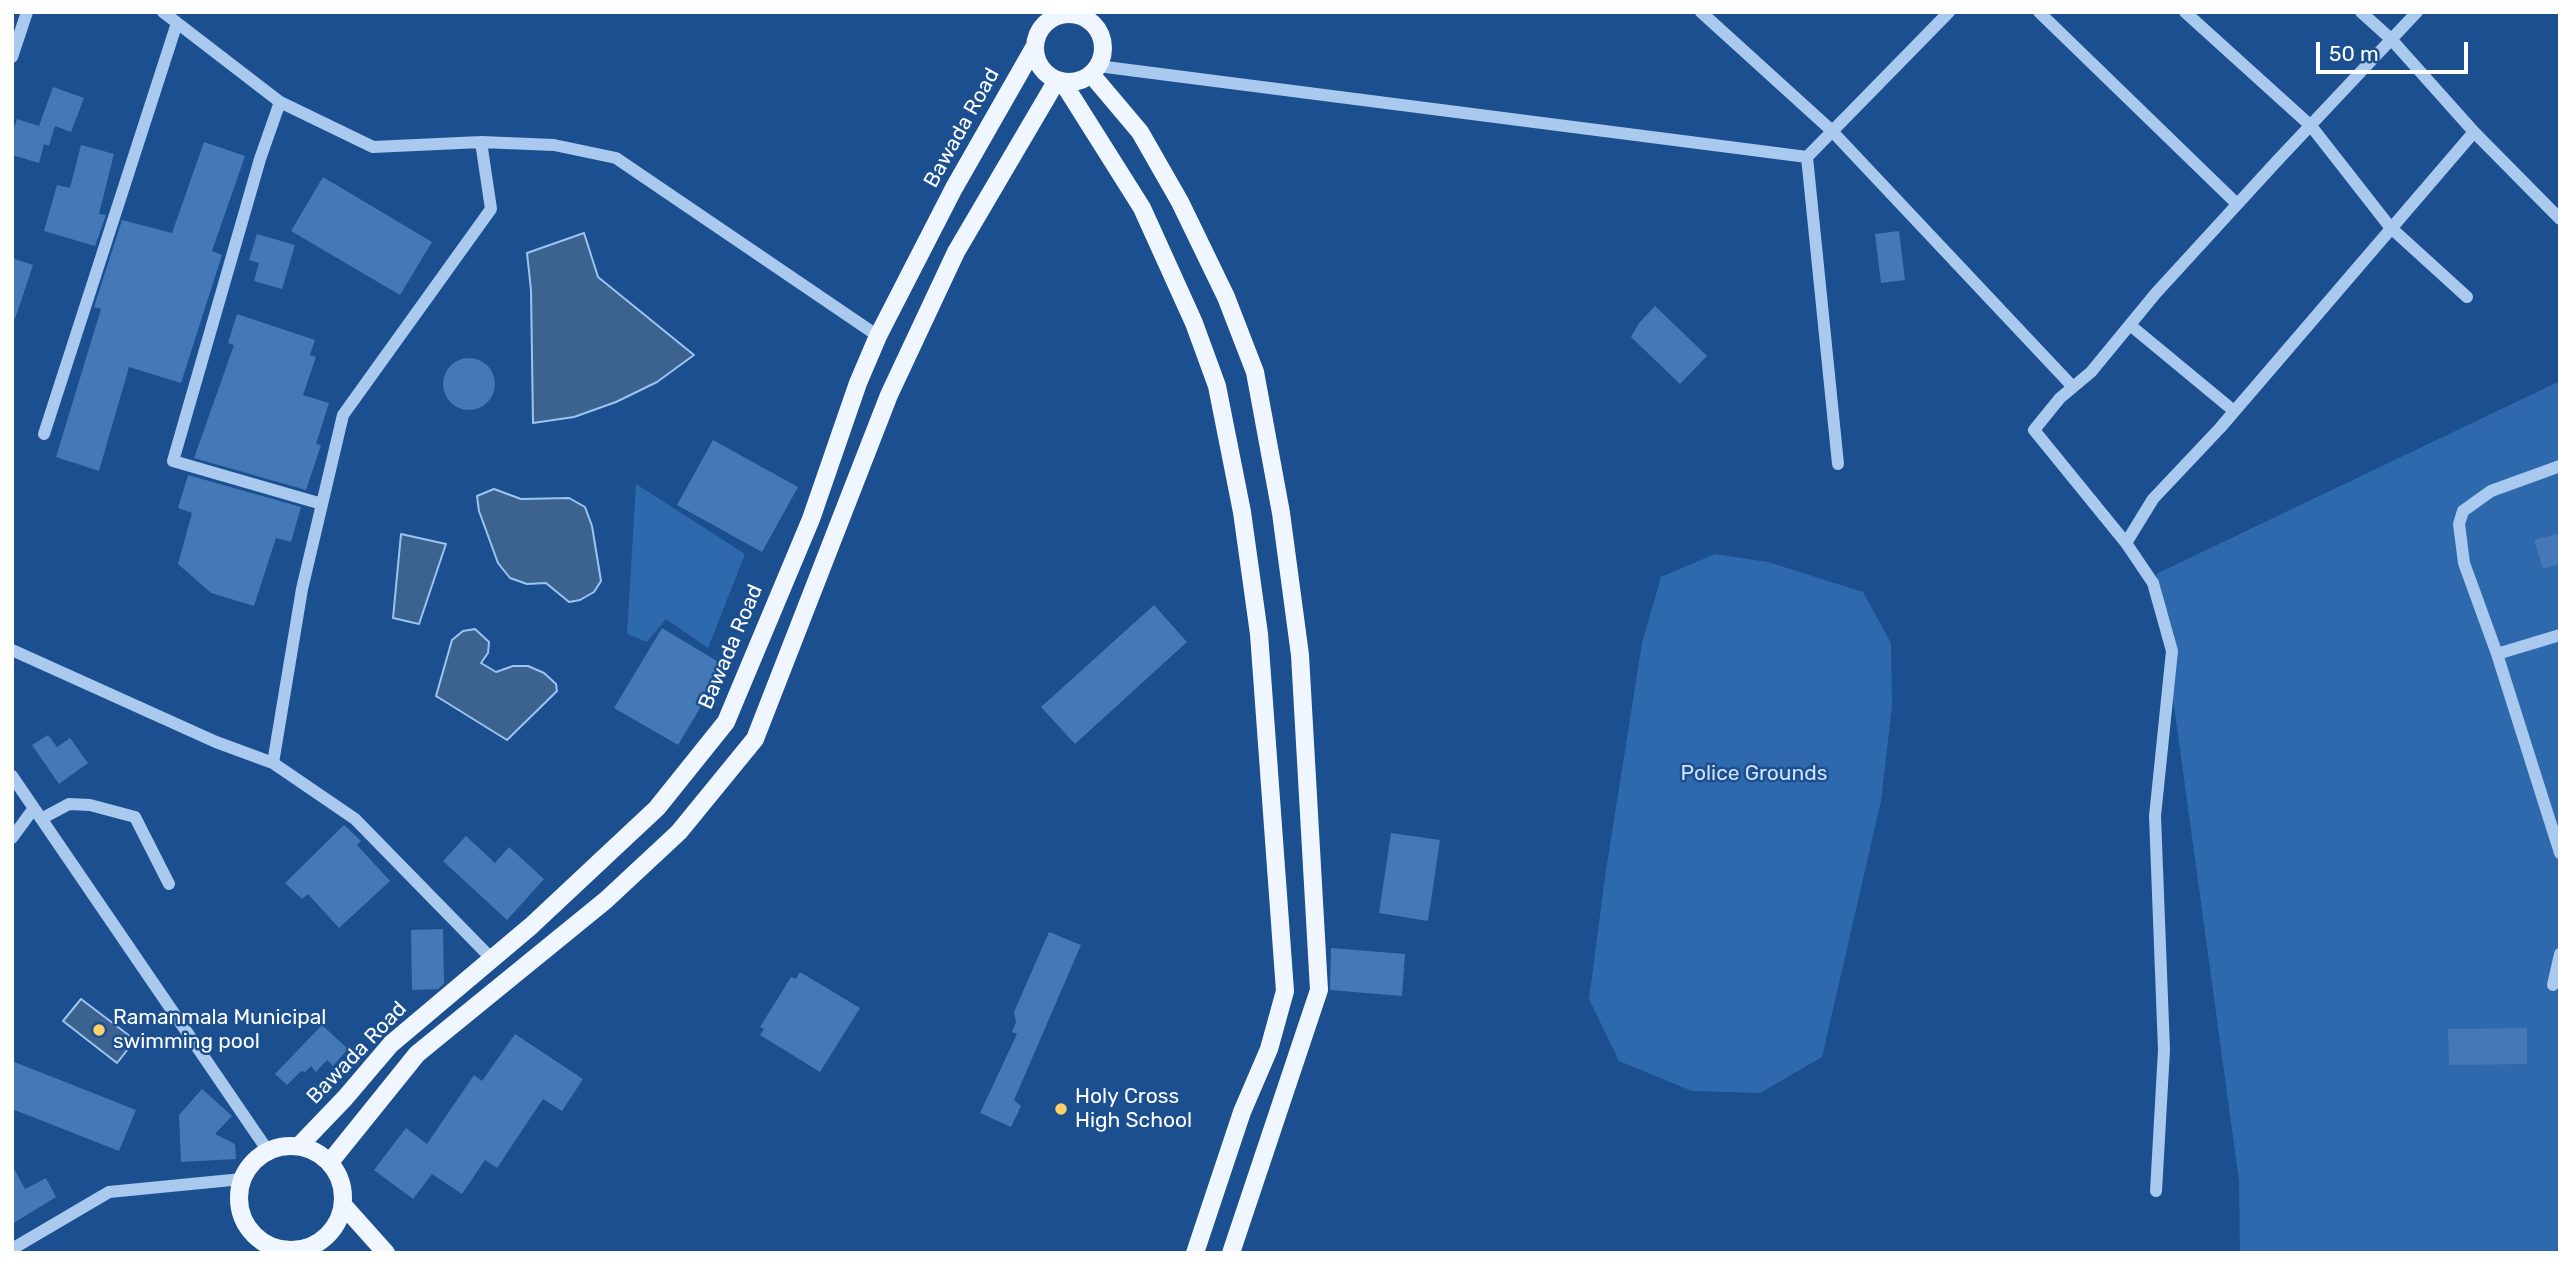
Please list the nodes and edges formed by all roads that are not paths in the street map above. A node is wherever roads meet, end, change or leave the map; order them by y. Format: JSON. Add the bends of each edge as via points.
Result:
{"nodes":[{"id":1,"x":27,"y":12,"type":"edge"},
{"id":2,"x":163,"y":12,"type":"edge"},
{"id":3,"x":1701,"y":12,"type":"edge"},
{"id":4,"x":1949,"y":12,"type":"edge"},
{"id":5,"x":2039,"y":12,"type":"edge"},
{"id":6,"x":2185,"y":12,"type":"edge"},
{"id":7,"x":2361,"y":12,"type":"edge"},
{"id":8,"x":2417,"y":12,"type":"edge"},
{"id":9,"x":1052,"y":15,"type":"edge"},
{"id":10,"x":1096,"y":20,"type":"edge"},
{"id":11,"x":177,"y":23,"type":"junction"},
{"id":12,"x":2391,"y":39,"type":"junction"},
{"id":13,"x":1035,"y":46,"type":"junction"},
{"id":14,"x":12,"y":57,"type":"edge"},
{"id":15,"x":1095,"y":70,"type":"junction"},
{"id":16,"x":1059,"y":81,"type":"junction"},
{"id":17,"x":280,"y":102,"type":"junction"},
{"id":18,"x":2311,"y":126,"type":"junction"},
{"id":19,"x":1831,"y":130,"type":"junction"},
{"id":20,"x":2474,"y":132,"type":"junction"},
{"id":21,"x":481,"y":142,"type":"junction"},
{"id":22,"x":1807,"y":157,"type":"junction"},
{"id":23,"x":2236,"y":204,"type":"junction"},
{"id":24,"x":2560,"y":219,"type":"edge"},
{"id":25,"x":2390,"y":227,"type":"junction"},
{"id":26,"x":2467,"y":297,"type":"dead end"},
{"id":27,"x":2130,"y":325,"type":"junction"},
{"id":28,"x":878,"y":336,"type":"junction"},
{"id":29,"x":2073,"y":387,"type":"junction"},
{"id":30,"x":2234,"y":411,"type":"junction"},
{"id":31,"x":44,"y":434,"type":"dead end"},
{"id":32,"x":1838,"y":464,"type":"dead end"},
{"id":33,"x":2560,"y":466,"type":"edge"},
{"id":34,"x":322,"y":504,"type":"junction"},
{"id":35,"x":2126,"y":543,"type":"junction"},
{"id":36,"x":2560,"y":635,"type":"edge"},
{"id":37,"x":12,"y":650,"type":"edge"},
{"id":38,"x":2497,"y":654,"type":"junction"},
{"id":39,"x":273,"y":762,"type":"junction"},
{"id":40,"x":12,"y":776,"type":"edge"},
{"id":41,"x":37,"y":814,"type":"junction"},
{"id":42,"x":12,"y":838,"type":"edge"},
{"id":43,"x":2560,"y":853,"type":"edge"},
{"id":44,"x":169,"y":884,"type":"dead end"},
{"id":45,"x":2560,"y":954,"type":"edge"},
{"id":46,"x":491,"y":958,"type":"junction"},
{"id":47,"x":2553,"y":985,"type":"dead end"},
{"id":48,"x":1320,"y":990,"type":"junction"},
{"id":49,"x":1286,"y":991,"type":"junction"},
{"id":50,"x":299,"y":1146,"type":"junction"},
{"id":51,"x":268,"y":1151,"type":"junction"},
{"id":52,"x":330,"y":1162,"type":"junction"},
{"id":53,"x":242,"y":1179,"type":"junction"},
{"id":54,"x":2156,"y":1191,"type":"dead end"},
{"id":55,"x":344,"y":1206,"type":"junction"},
{"id":56,"x":253,"y":1234,"type":"junction"},
{"id":57,"x":324,"y":1248,"type":"edge"},
{"id":58,"x":12,"y":1249,"type":"edge"},
{"id":59,"x":283,"y":1251,"type":"edge"},
{"id":60,"x":247,"y":1253,"type":"edge"},
{"id":61,"x":386,"y":1253,"type":"edge"},
{"id":62,"x":1195,"y":1253,"type":"edge"},
{"id":63,"x":1231,"y":1253,"type":"edge"}],
"edges":[{"from":1,"to":14,"type":"street"},
{"from":2,"to":11,"type":"street"},
{"from":3,"to":19,"type":"street"},
{"from":4,"to":19,"type":"street"},
{"from":5,"to":23,"type":"street"},
{"from":6,"to":18,"type":"street"},
{"from":7,"to":12,"type":"street"},
{"from":8,"to":12,"type":"street"},
{"from":9,"to":10,"type":"main road","via":[[1070,13]]},
{"from":9,"to":13,"type":"main road","via":[[1041,27]]},
{"from":10,"to":15,"type":"main road","via":[[1103,46]]},
{"from":11,"to":17,"type":"street"},
{"from":11,"to":31,"type":"street"},
{"from":12,"to":18,"type":"street"},
{"from":12,"to":20,"type":"street"},
{"from":13,"to":16,"type":"main road","via":[[1045,72]]},
{"from":13,"to":28,"type":"main road","name":"Bawada Road","via":[[954,188]]},
{"from":15,"to":16,"type":"main road","via":[[1082,79]]},
{"from":15,"to":22,"type":"street"},
{"from":15,"to":48,"type":"main road","via":[[1140,132],[1180,202],[1226,297],[1255,372],[1281,513],[1300,655]]},
{"from":16,"to":49,"type":"main road","via":[[1142,208],[1217,386],[1242,512],[1259,634]]},
{"from":16,"to":52,"type":"main road","via":[[956,252],[889,395],[755,739],[670,840],[606,900],[417,1055]]},
{"from":17,"to":21,"type":"street","via":[[373,147]]},
{"from":17,"to":34,"type":"street","via":[[173,461]]},
{"from":18,"to":23,"type":"street"},
{"from":18,"to":25,"type":"street"},
{"from":19,"to":22,"type":"street"},
{"from":19,"to":29,"type":"street"},
{"from":20,"to":24,"type":"street"},
{"from":20,"to":25,"type":"street"},
{"from":21,"to":28,"type":"street","via":[[554,145],[616,158]]},
{"from":21,"to":34,"type":"street","via":[[491,209],[343,415]]},
{"from":22,"to":32,"type":"street"},
{"from":23,"to":27,"type":"street"},
{"from":25,"to":26,"type":"street"},
{"from":25,"to":30,"type":"street"},
{"from":27,"to":29,"type":"street"},
{"from":27,"to":30,"type":"street"},
{"from":28,"to":46,"type":"main road","name":"Bawada Road","via":[[811,519],[726,722],[657,808]]},
{"from":29,"to":35,"type":"street","via":[[2034,430]]},
{"from":30,"to":35,"type":"street","via":[[2153,499]]},
{"from":33,"to":38,"type":"street","via":[[2491,491],[2463,511],[2459,524],[2463,562]]},
{"from":34,"to":39,"type":"street","via":[[302,589]]},
{"from":35,"to":54,"type":"street","via":[[2153,583],[2172,652],[2155,816],[2164,1050]]},
{"from":36,"to":38,"type":"street"},
{"from":37,"to":39,"type":"street","via":[[216,742]]},
{"from":38,"to":43,"type":"street"},
{"from":39,"to":46,"type":"street","via":[[355,819]]},
{"from":40,"to":41,"type":"street"},
{"from":41,"to":42,"type":"street"},
{"from":41,"to":44,"type":"street","via":[[69,804],[135,817]]},
{"from":41,"to":51,"type":"street"},
{"from":45,"to":47,"type":"street"},
{"from":46,"to":50,"type":"main road","name":"Bawada Road","via":[[391,1044]]},
{"from":48,"to":49,"type":"main road"},
{"from":48,"to":63,"type":"main road"},
{"from":49,"to":62,"type":"main road"},
{"from":50,"to":51,"type":"main road"},
{"from":50,"to":52,"type":"main road"},
{"from":51,"to":53,"type":"main road","via":[[252,1163]]},
{"from":52,"to":55,"type":"main road","via":[[343,1185]]},
{"from":53,"to":56,"type":"main road","via":[[240,1209]]},
{"from":53,"to":58,"type":"street","via":[[109,1192]]},
{"from":55,"to":57,"type":"main road"},
{"from":55,"to":61,"type":"main road"},
{"from":56,"to":59,"type":"main road"},
{"from":56,"to":60,"type":"main road"},
{"from":57,"to":59,"type":"main road"}]}
